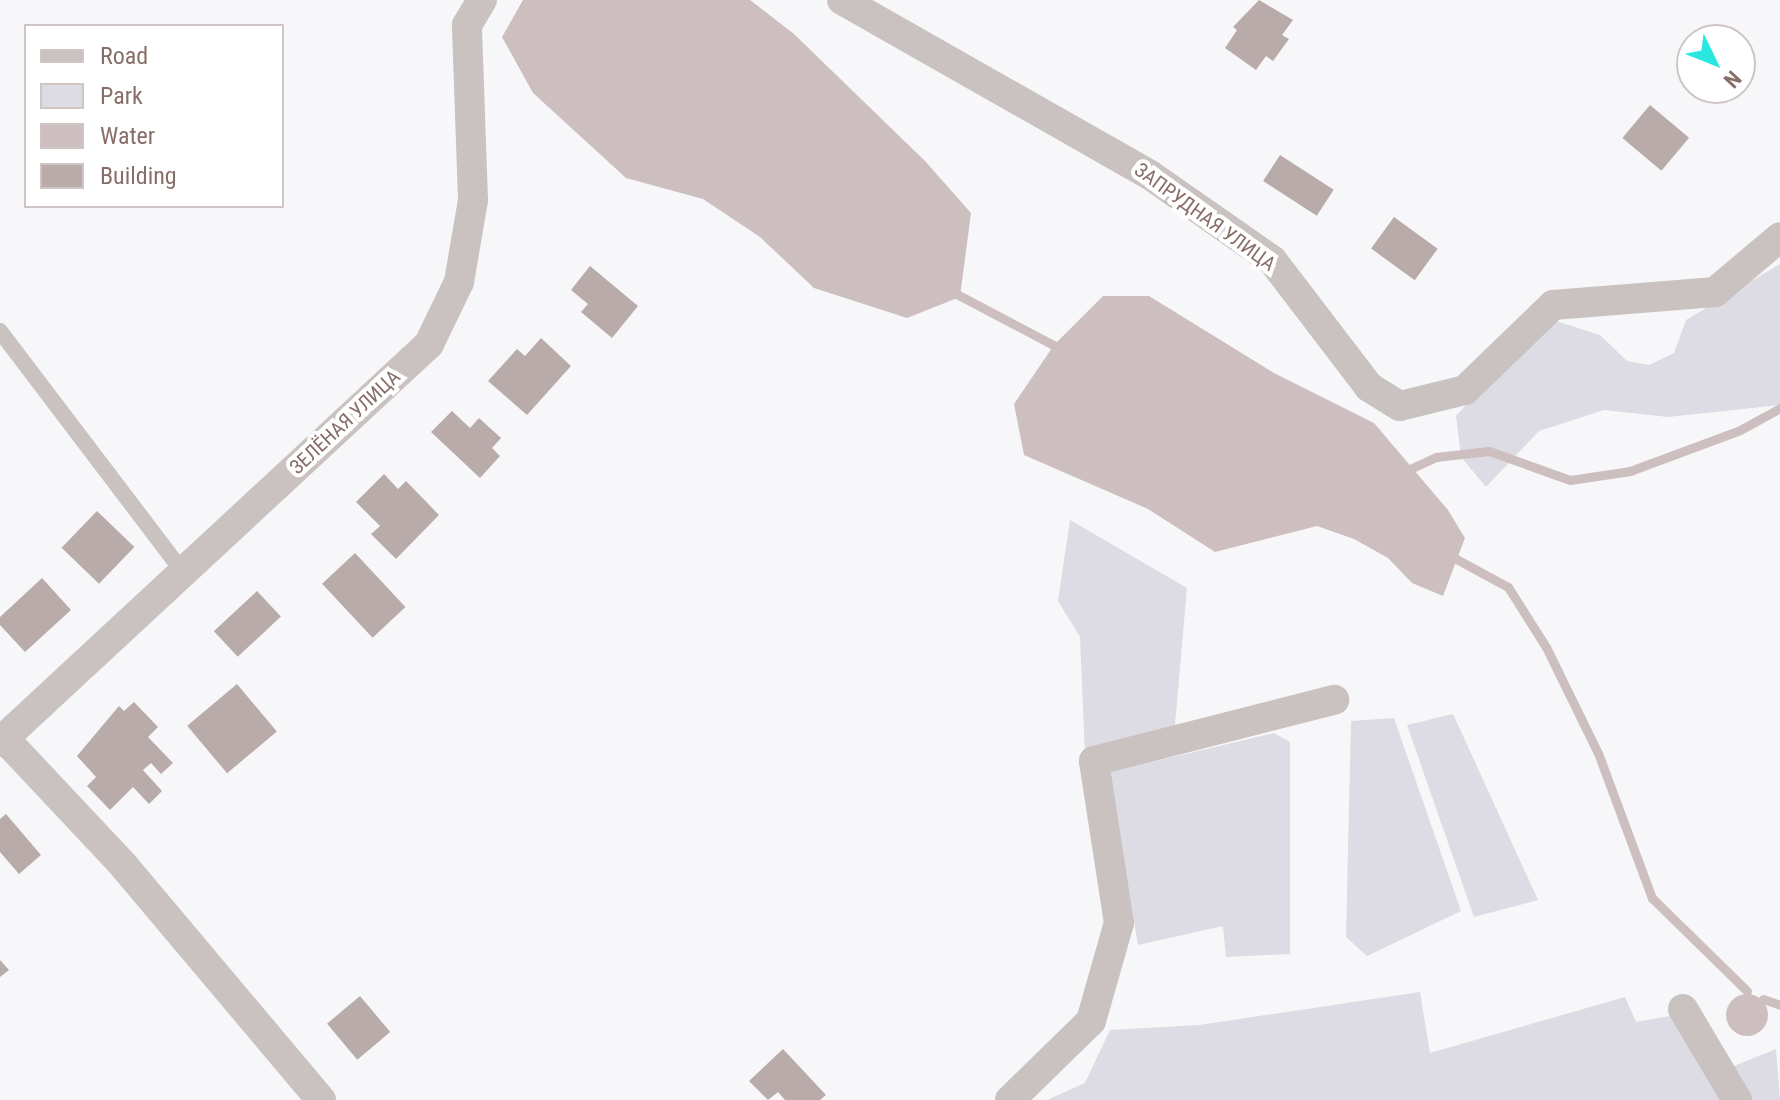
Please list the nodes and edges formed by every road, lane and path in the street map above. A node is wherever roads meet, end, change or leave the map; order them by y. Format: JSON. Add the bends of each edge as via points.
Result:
{"nodes":[{"id":1,"x":482,"y":0,"type":"edge"},
{"id":2,"x":842,"y":0,"type":"edge"},
{"id":3,"x":1780,"y":237,"type":"edge"},
{"id":4,"x":0,"y":331,"type":"edge"},
{"id":5,"x":183,"y":572,"type":"junction"},
{"id":6,"x":1334,"y":700,"type":"dead end"},
{"id":7,"x":2,"y":740,"type":"edge"},
{"id":8,"x":1683,"y":1009,"type":"dead end"},
{"id":9,"x":321,"y":1100,"type":"edge"},
{"id":10,"x":1010,"y":1100,"type":"edge"},
{"id":11,"x":1737,"y":1100,"type":"edge"}],
"edges":[{"from":1,"to":5,"type":"street","name":"ЗЕЛЁНАЯ УЛИЦА","via":[[467,25],[473,200],[459,282],[429,344]]},
{"from":2,"to":3,"type":"street","name":"ЗАПРУДНАЯ УЛИЦА","via":[[1150,175],[1272,260],[1369,387],[1400,406],[1465,390],[1553,305],[1715,292]]},
{"from":4,"to":5,"type":"lane"},
{"from":5,"to":7,"type":"street","name":"ЗЕЛЁНАЯ УЛИЦА"},
{"from":6,"to":10,"type":"street","via":[[1094,761],[1119,923],[1091,1021]]},
{"from":7,"to":9,"type":"street","via":[[124,866]]},
{"from":8,"to":11,"type":"street"}]}
